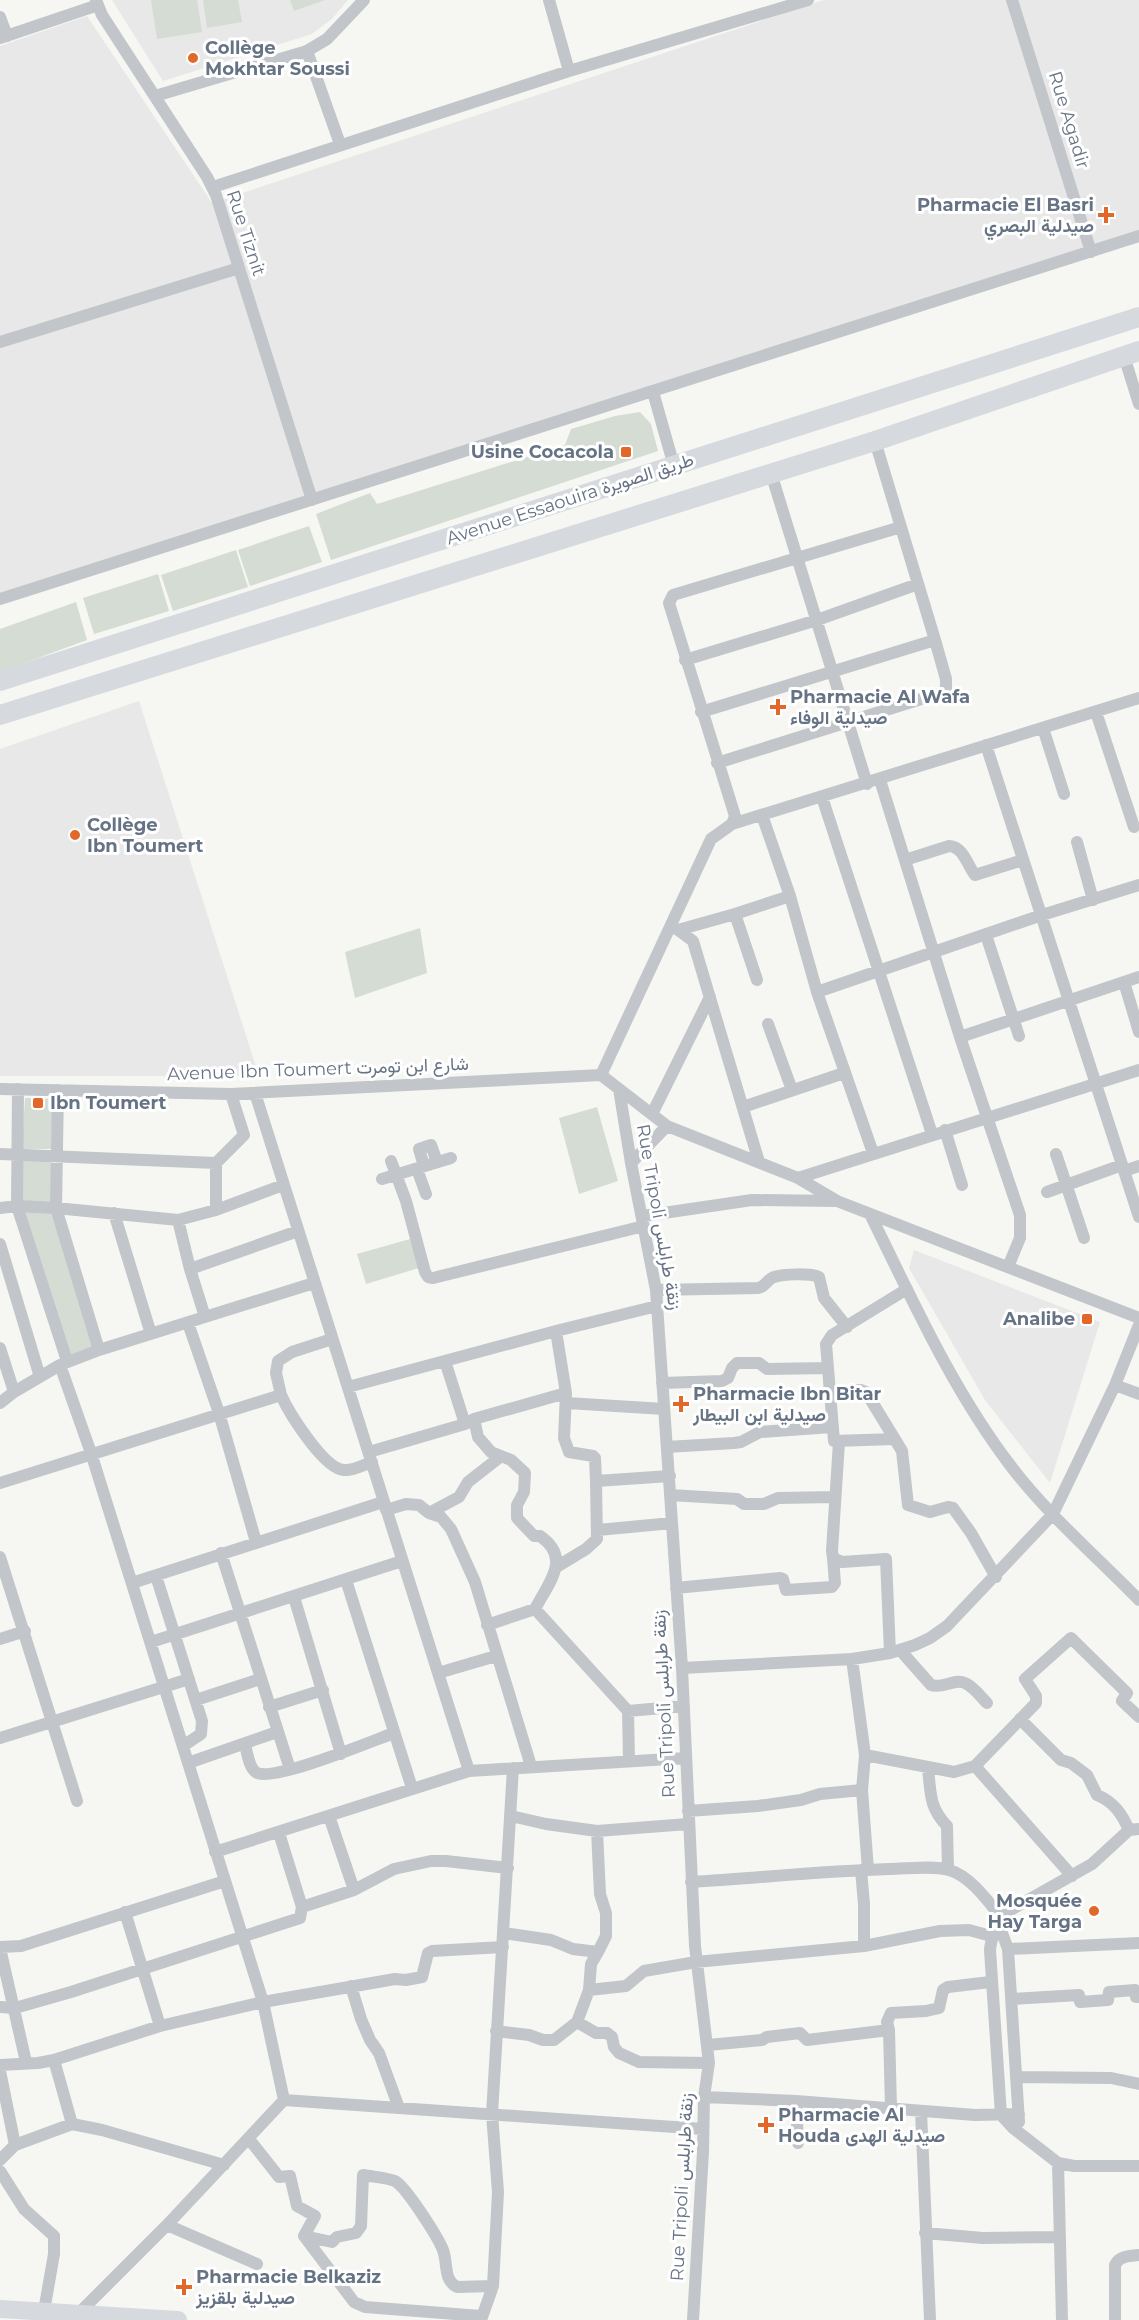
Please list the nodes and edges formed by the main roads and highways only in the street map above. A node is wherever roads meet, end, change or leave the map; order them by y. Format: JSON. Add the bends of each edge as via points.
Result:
{"nodes":[{"id":1,"x":1139,"y":316,"type":"edge"},
{"id":2,"x":1131,"y":354,"type":"edge"},
{"id":3,"x":0,"y":681,"type":"edge"},
{"id":4,"x":0,"y":716,"type":"edge"},
{"id":5,"x":0,"y":2309,"type":"edge"},
{"id":6,"x":178,"y":2320,"type":"edge"}],
"edges":[{"from":1,"to":3,"type":"main road","name":"Avenue Essaouira طريق الصويرة"},
{"from":2,"to":4,"type":"main road","name":"Avenue Essaouira طريق الصويرة","via":[[876,441]]},
{"from":5,"to":6,"type":"main road"}]}
